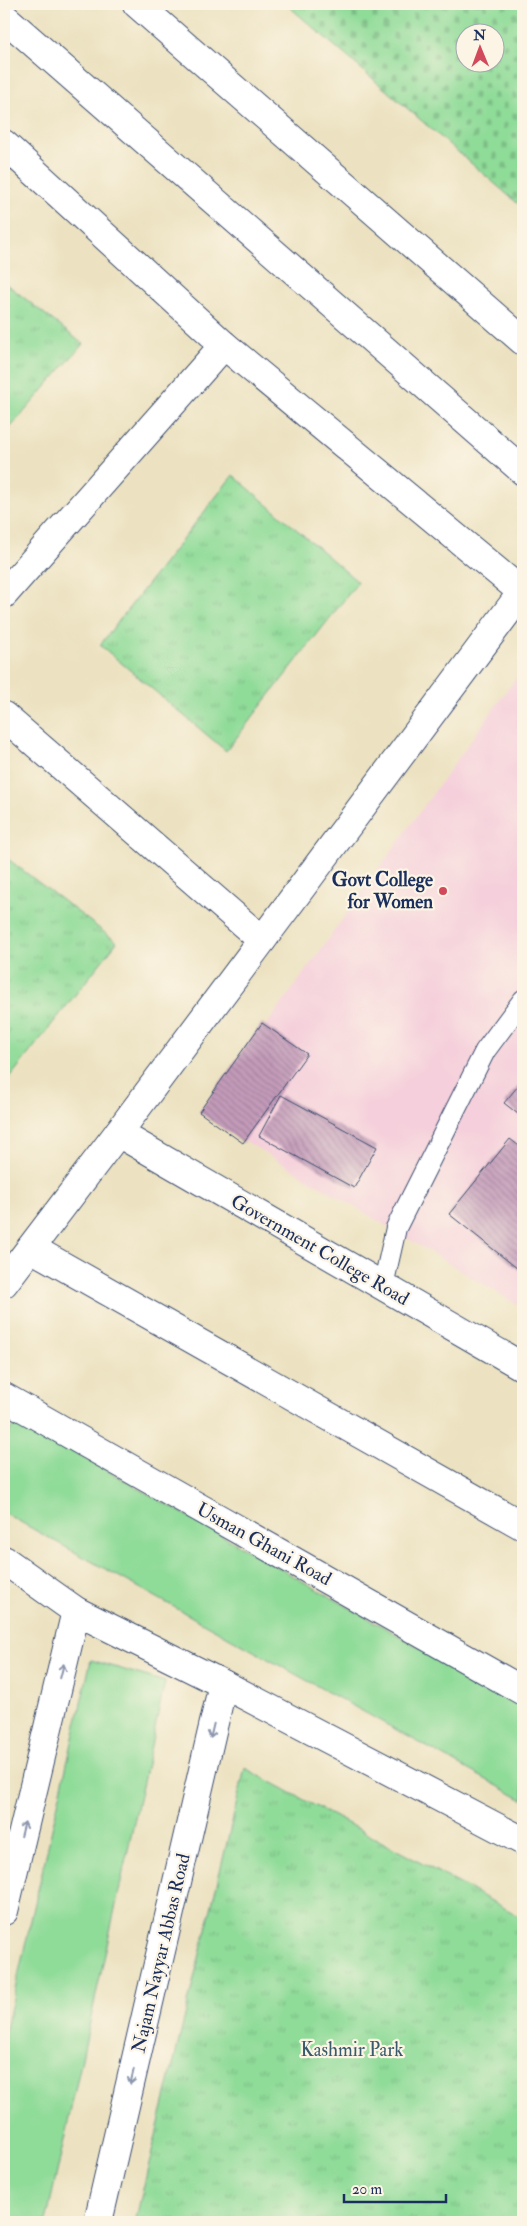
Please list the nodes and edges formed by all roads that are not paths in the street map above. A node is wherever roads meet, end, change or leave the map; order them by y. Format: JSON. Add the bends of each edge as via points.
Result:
{"nodes":[{"id":1,"x":137,"y":4,"type":"edge"},
{"id":2,"x":4,"y":17,"type":"edge"},
{"id":3,"x":4,"y":144,"type":"edge"},
{"id":4,"x":523,"y":341,"type":"edge"},
{"id":5,"x":224,"y":345,"type":"junction"},
{"id":6,"x":523,"y":471,"type":"edge"},
{"id":7,"x":523,"y":591,"type":"edge"},
{"id":8,"x":4,"y":594,"type":"edge"},
{"id":9,"x":4,"y":716,"type":"edge"},
{"id":10,"x":262,"y":940,"type":"junction"},
{"id":11,"x":523,"y":1000,"type":"edge"},
{"id":12,"x":118,"y":1133,"type":"junction"},
{"id":13,"x":31,"y":1248,"type":"junction"},
{"id":14,"x":4,"y":1283,"type":"edge"},
{"id":15,"x":383,"y":1286,"type":"junction"},
{"id":16,"x":523,"y":1367,"type":"edge"},
{"id":17,"x":4,"y":1397,"type":"edge"},
{"id":18,"x":523,"y":1526,"type":"edge"},
{"id":19,"x":4,"y":1560,"type":"edge"},
{"id":20,"x":76,"y":1611,"type":"junction"},
{"id":21,"x":224,"y":1684,"type":"junction"},
{"id":22,"x":523,"y":1691,"type":"edge"},
{"id":23,"x":523,"y":1841,"type":"edge"},
{"id":24,"x":4,"y":1911,"type":"edge"},
{"id":25,"x":98,"y":2222,"type":"edge"}],
"edges":[{"from":1,"to":4,"type":"street"},
{"from":2,"to":6,"type":"street"},
{"from":3,"to":5,"type":"street"},
{"from":5,"to":7,"type":"street"},
{"from":5,"to":8,"type":"street"},
{"from":7,"to":10,"type":"street"},
{"from":9,"to":10,"type":"street"},
{"from":10,"to":12,"type":"street"},
{"from":11,"to":15,"type":"lane","via":[[485,1051],[396,1228]]},
{"from":12,"to":13,"type":"street"},
{"from":12,"to":15,"type":"street","name":"Government College Road"},
{"from":13,"to":14,"type":"street"},
{"from":13,"to":18,"type":"street"},
{"from":15,"to":16,"type":"street","name":"Government College Road"},
{"from":17,"to":22,"type":"street","name":"Usman Ghani Road"},
{"from":19,"to":20,"type":"street"},
{"from":20,"to":21,"type":"street"},
{"from":24,"to":20,"type":"street","one_way":true},
{"from":21,"to":23,"type":"street"},
{"from":21,"to":25,"type":"street","name":"Najam Nayyar Abbas Road","one_way":true}]}
